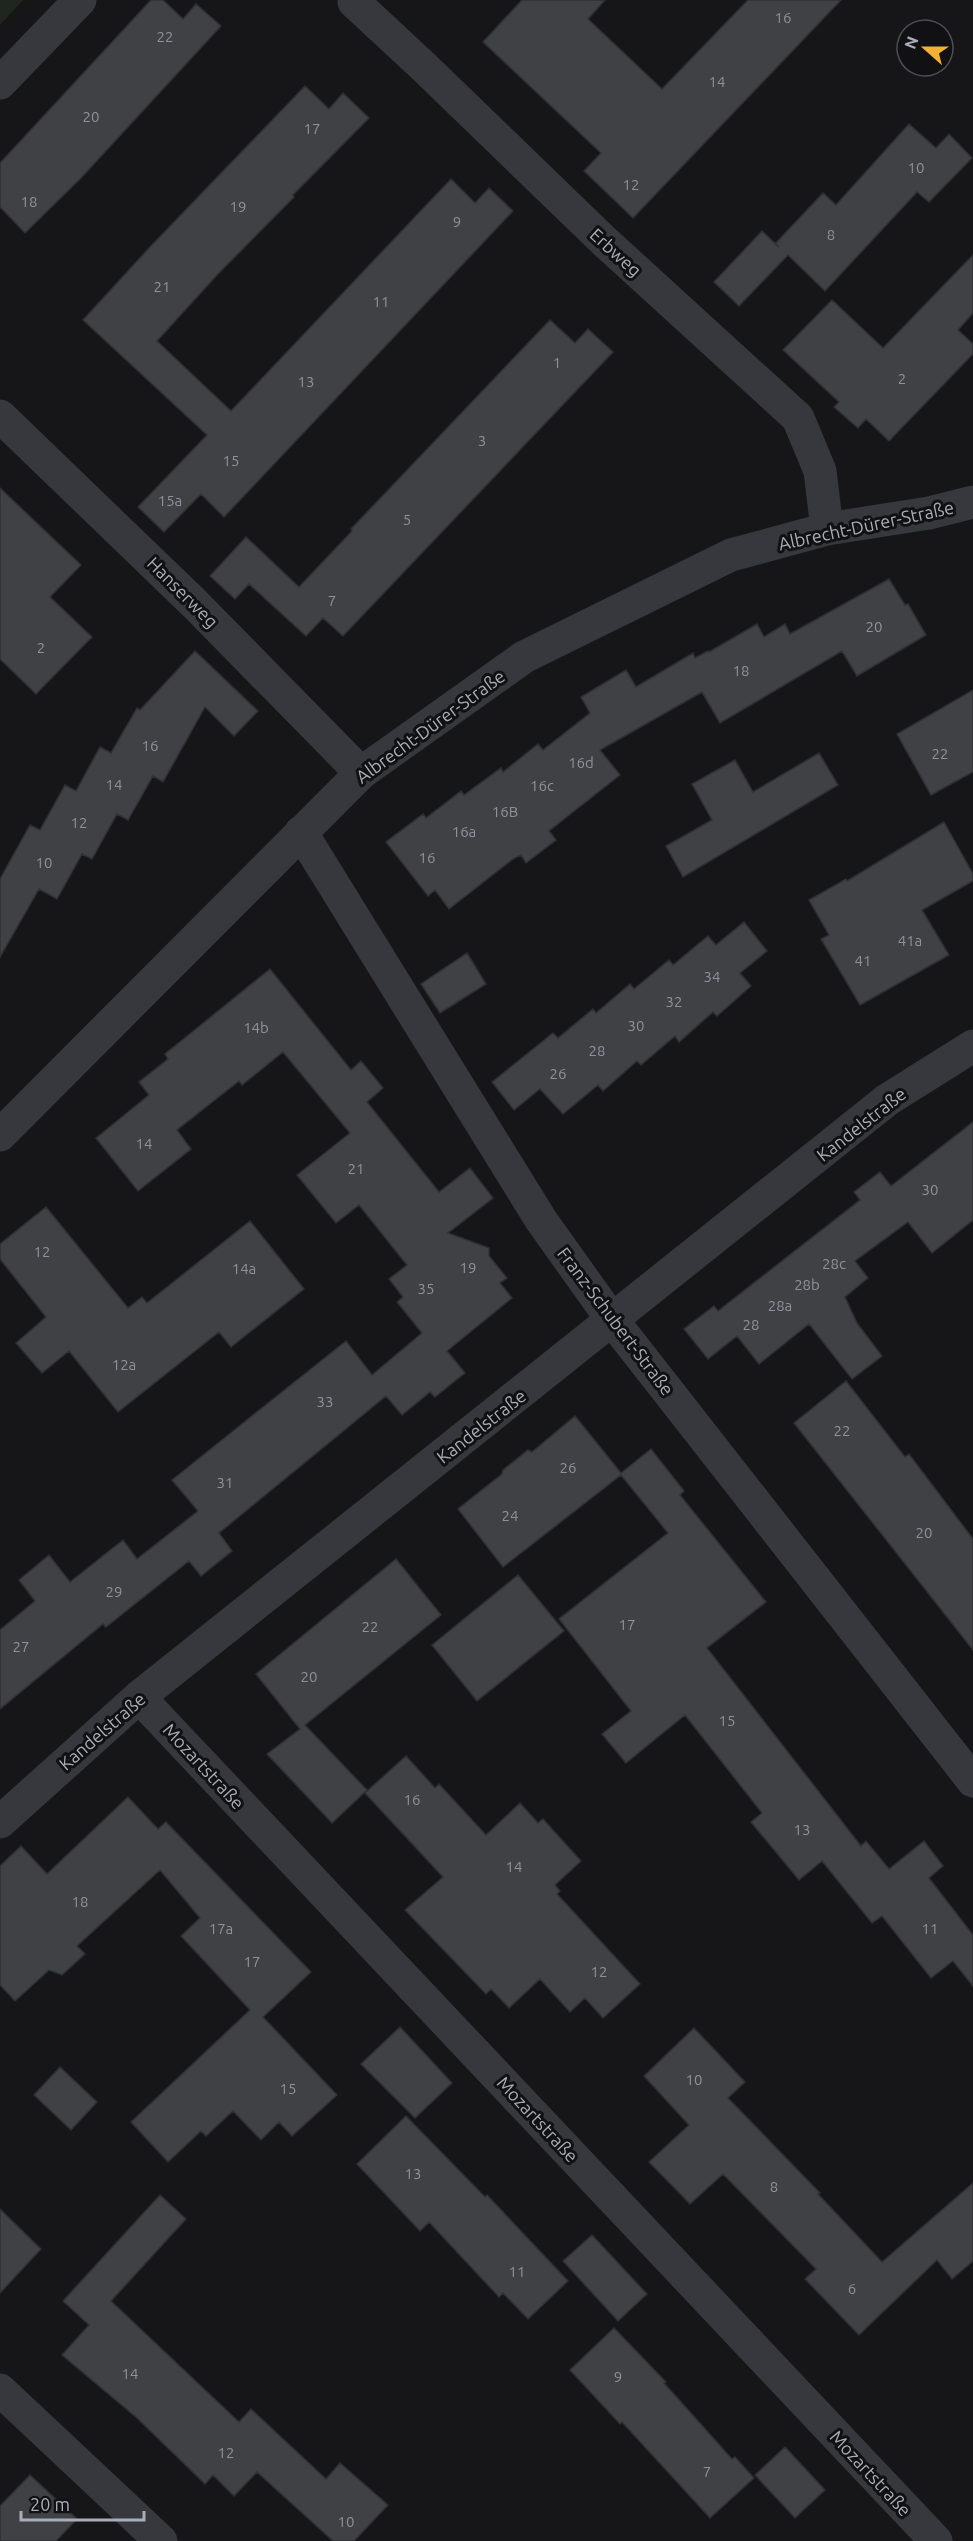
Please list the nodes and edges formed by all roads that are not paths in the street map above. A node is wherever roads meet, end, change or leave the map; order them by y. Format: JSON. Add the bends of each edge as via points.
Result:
{"nodes":[{"id":1,"x":80,"y":0,"type":"edge"},
{"id":2,"x":354,"y":2,"type":"dead end"},
{"id":3,"x":0,"y":83,"type":"edge"},
{"id":4,"x":0,"y":416,"type":"edge"},
{"id":5,"x":973,"y":502,"type":"edge"},
{"id":6,"x":827,"y":529,"type":"junction"},
{"id":7,"x":362,"y":773,"type":"junction"},
{"id":8,"x":301,"y":832,"type":"junction"},
{"id":9,"x":973,"y":1046,"type":"edge"},
{"id":10,"x":0,"y":1135,"type":"edge"},
{"id":11,"x":613,"y":1321,"type":"junction"},
{"id":12,"x":139,"y":1697,"type":"junction"},
{"id":13,"x":973,"y":1781,"type":"edge"},
{"id":14,"x":0,"y":1821,"type":"edge"},
{"id":15,"x":0,"y":2391,"type":"edge"},
{"id":16,"x":161,"y":2541,"type":"edge"},
{"id":17,"x":936,"y":2541,"type":"edge"}],
"edges":[{"from":1,"to":3,"type":"street"},
{"from":2,"to":6,"type":"street","name":"Erbweg","via":[[604,241],[798,418],[820,471]]},
{"from":4,"to":7,"type":"street","name":"Hanserweg","via":[[195,604]]},
{"from":5,"to":6,"type":"street","name":"Albrecht-Dürer-Straße"},
{"from":6,"to":7,"type":"street","name":"Albrecht-Dürer-Straße","via":[[731,555],[524,657]]},
{"from":7,"to":8,"type":"street","name":"Albrecht-Dürer-Straße"},
{"from":8,"to":10,"type":"street","name":"Albrecht-Dürer-Straße"},
{"from":8,"to":11,"type":"street","name":"Franz-Schubert-Straße","via":[[541,1220]]},
{"from":9,"to":11,"type":"street","name":"Kandelstraße","via":[[887,1100]]},
{"from":11,"to":12,"type":"street","name":"Kandelstraße"},
{"from":11,"to":13,"type":"street","name":"Franz-Schubert-Straße"},
{"from":12,"to":14,"type":"street","name":"Kandelstraße"},
{"from":12,"to":17,"type":"street","name":"Mozartstraße"},
{"from":15,"to":16,"type":"street"}]}
